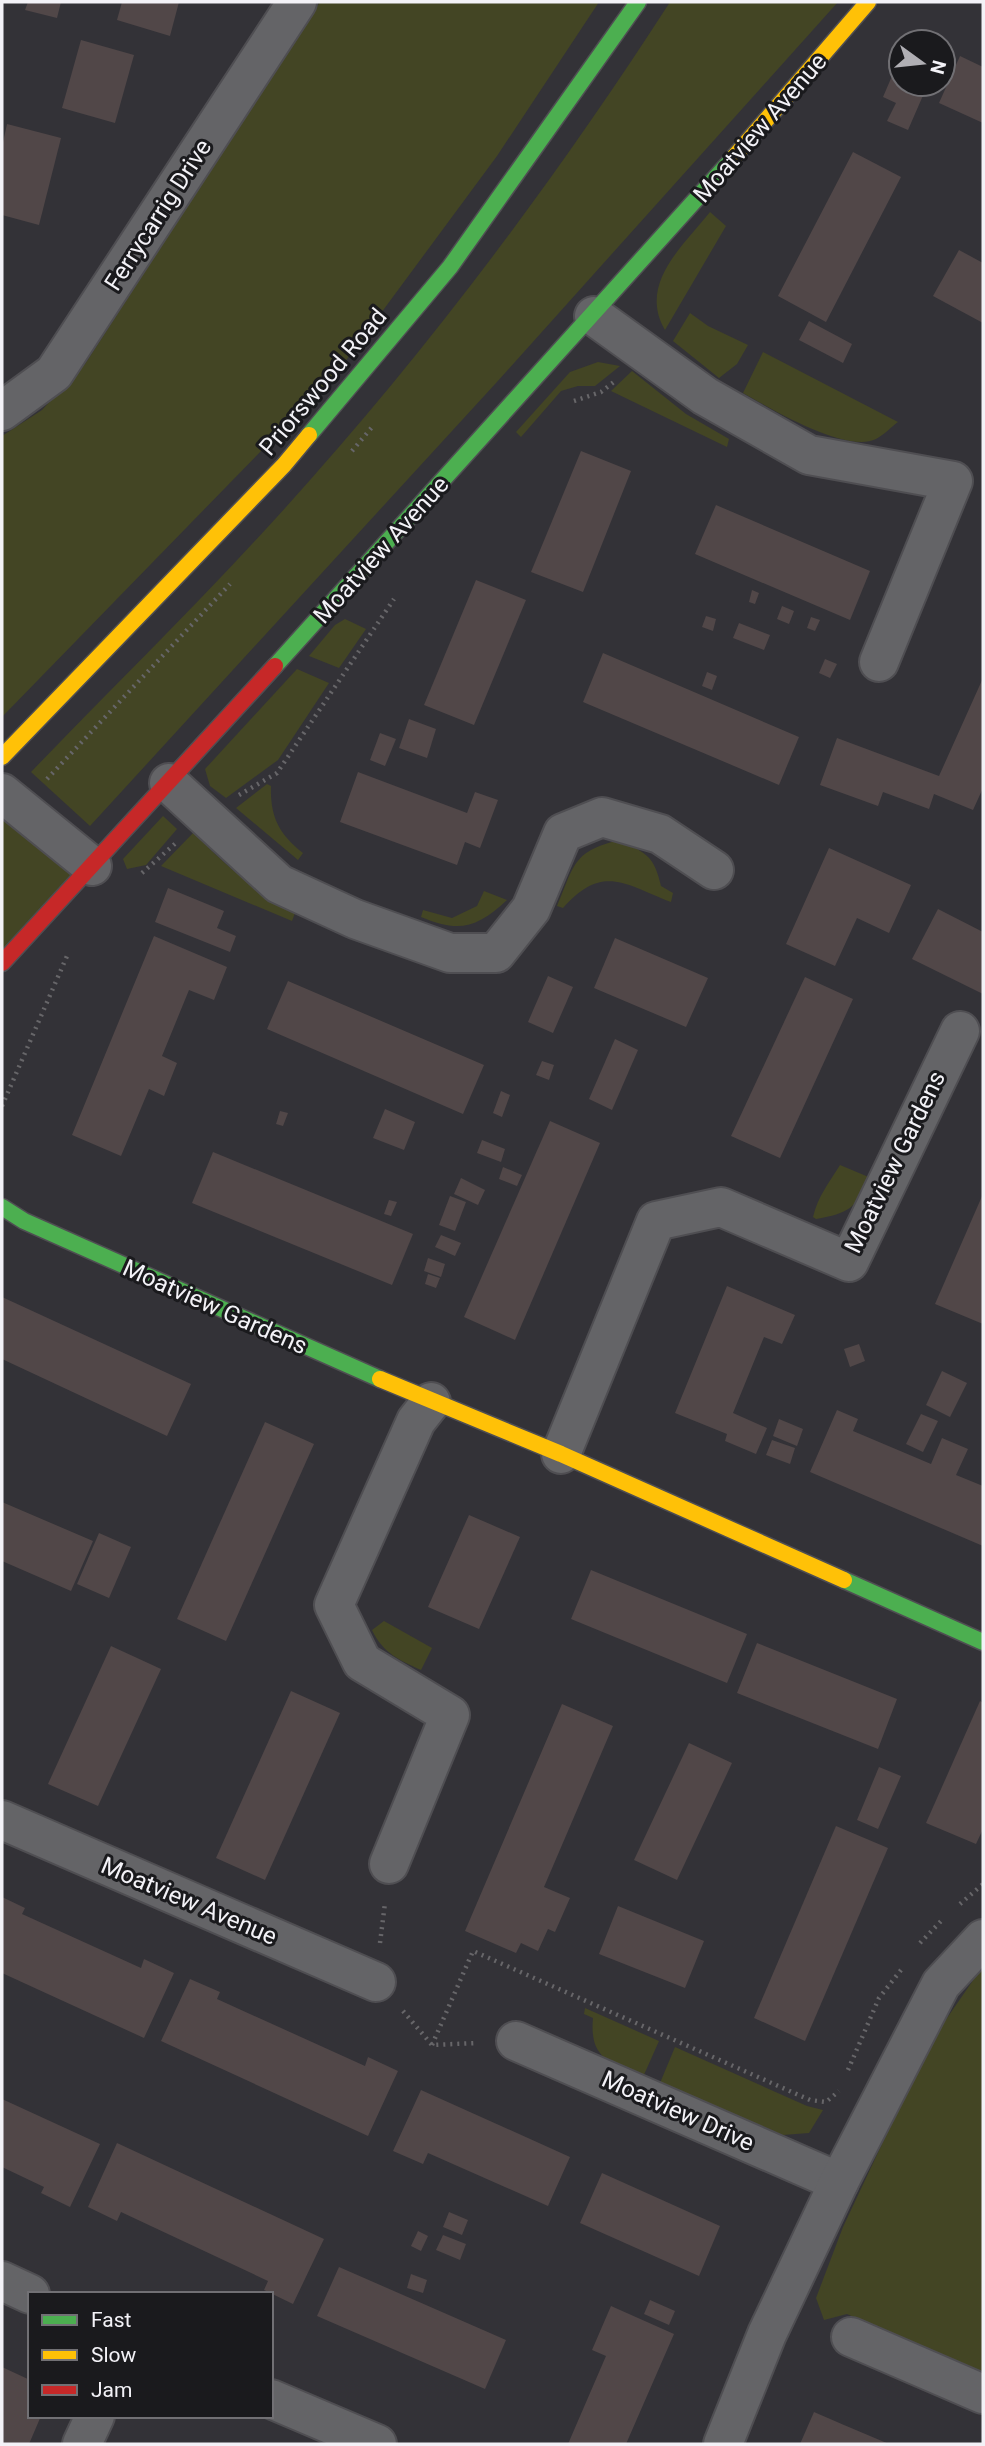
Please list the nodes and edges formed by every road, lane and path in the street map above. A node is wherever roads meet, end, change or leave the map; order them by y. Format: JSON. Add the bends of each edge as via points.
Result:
{"nodes":[{"id":1,"x":297,"y":2,"type":"edge"},
{"id":2,"x":638,"y":2,"type":"edge"},
{"id":3,"x":868,"y":2,"type":"edge"},
{"id":4,"x":594,"y":316,"type":"junction"},
{"id":5,"x":647,"y":354,"type":"junction"},
{"id":6,"x":570,"y":405,"type":"dead end"},
{"id":7,"x":2,"y":411,"type":"edge"},
{"id":8,"x":398,"y":594,"type":"dead end"},
{"id":9,"x":879,"y":662,"type":"dead end"},
{"id":10,"x":2,"y":757,"type":"edge"},
{"id":11,"x":169,"y":783,"type":"junction"},
{"id":12,"x":2,"y":793,"type":"edge"},
{"id":13,"x":204,"y":815,"type":"junction"},
{"id":14,"x":92,"y":866,"type":"junction"},
{"id":15,"x":714,"y":870,"type":"dead end"},
{"id":16,"x":136,"y":874,"type":"dead end"},
{"id":17,"x":70,"y":949,"type":"dead end"},
{"id":18,"x":2,"y":963,"type":"edge"},
{"id":19,"x":960,"y":1031,"type":"dead end"},
{"id":20,"x":2,"y":1106,"type":"edge"},
{"id":21,"x":2,"y":1207,"type":"edge"},
{"id":22,"x":431,"y":1402,"type":"junction"},
{"id":23,"x":561,"y":1454,"type":"junction"},
{"id":24,"x":983,"y":1642,"type":"edge"},
{"id":25,"x":2,"y":1820,"type":"edge"},
{"id":26,"x":389,"y":1864,"type":"joint"},
{"id":27,"x":983,"y":1884,"type":"edge"},
{"id":28,"x":983,"y":1940,"type":"edge"},
{"id":29,"x":916,"y":1950,"type":"dead end"},
{"id":30,"x":908,"y":1959,"type":"dead end"},
{"id":31,"x":376,"y":1982,"type":"junction"},
{"id":32,"x":516,"y":2041,"type":"joint"},
{"id":33,"x":432,"y":2045,"type":"junction"},
{"id":34,"x":839,"y":2182,"type":"junction"},
{"id":35,"x":2,"y":2281,"type":"edge"},
{"id":36,"x":28,"y":2293,"type":"edge"},
{"id":37,"x":851,"y":2337,"type":"dead end"},
{"id":38,"x":983,"y":2393,"type":"edge"},
{"id":39,"x":273,"y":2400,"type":"edge"},
{"id":40,"x":94,"y":2418,"type":"edge"},
{"id":41,"x":82,"y":2444,"type":"edge"},
{"id":42,"x":377,"y":2444,"type":"edge"},
{"id":43,"x":723,"y":2444,"type":"edge"}],
"edges":[{"from":1,"to":7,"type":"street","name":"Ferrycarrig Drive","via":[[54,373]]},
{"from":2,"to":10,"type":"street","name":"Priorswood Road","via":[[450,267],[284,465]]},
{"from":3,"to":4,"type":"street","name":"Moatview Avenue"},
{"from":4,"to":5,"type":"street"},
{"from":4,"to":11,"type":"street","name":"Moatview Avenue"},
{"from":5,"to":6,"type":"path","via":[[601,392]]},
{"from":5,"to":9,"type":"street","via":[[705,396],[809,455],[953,481]]},
{"from":8,"to":13,"type":"path","via":[[276,773]]},
{"from":11,"to":13,"type":"street"},
{"from":11,"to":14,"type":"street","name":"Moatview Avenue"},
{"from":12,"to":14,"type":"street"},
{"from":13,"to":15,"type":"street","via":[[279,884],[355,919],[450,953],[496,953],[531,909],[563,833],[602,817],[660,834]]},
{"from":13,"to":16,"type":"path","via":[[146,872]]},
{"from":14,"to":18,"type":"street","name":"Moatview Avenue"},
{"from":17,"to":20,"type":"path"},
{"from":19,"to":23,"type":"street","name":"Moatview Gardens","via":[[849,1262],[721,1207],[656,1221]]},
{"from":21,"to":22,"type":"street","name":"Moatview Gardens","via":[[24,1221]]},
{"from":22,"to":23,"type":"street","name":"Moatview Gardens"},
{"from":22,"to":26,"type":"street","via":[[416,1421],[334,1605],[362,1662],[450,1715]]},
{"from":23,"to":24,"type":"street","name":"Moatview Gardens"},
{"from":25,"to":31,"type":"street","name":"Moatview Avenue"},
{"from":26,"to":31,"type":"path"},
{"from":27,"to":29,"type":"path","via":[[930,1930]]},
{"from":28,"to":34,"type":"street","via":[[941,1984]]},
{"from":30,"to":33,"type":"path","via":[[879,1998],[839,2091],[826,2102],[810,2100],[473,1951]]},
{"from":31,"to":33,"type":"path"},
{"from":32,"to":33,"type":"path"},
{"from":32,"to":34,"type":"street","name":"Moatview Drive"},
{"from":34,"to":43,"type":"street","via":[[767,2334]]},
{"from":35,"to":36,"type":"street"},
{"from":37,"to":38,"type":"street"},
{"from":39,"to":42,"type":"street"},
{"from":40,"to":41,"type":"street"}]}
